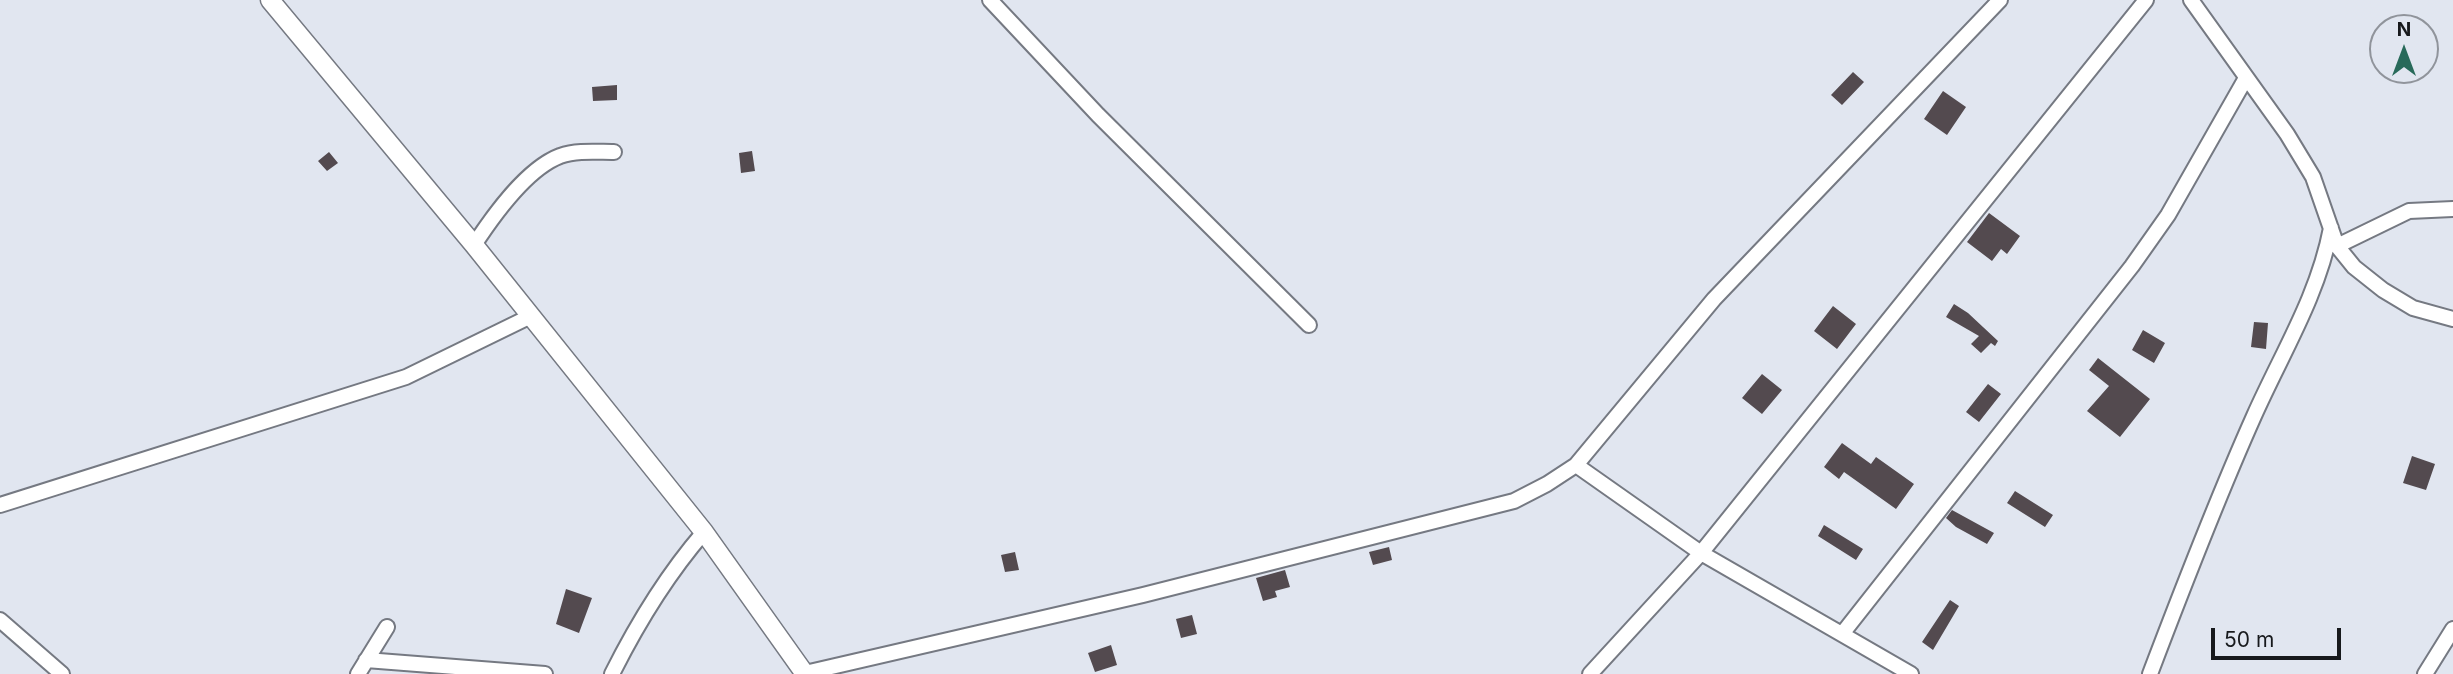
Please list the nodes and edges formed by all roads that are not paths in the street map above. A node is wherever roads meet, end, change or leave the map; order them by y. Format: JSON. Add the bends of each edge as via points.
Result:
{"nodes":[{"id":1,"x":270,"y":0,"type":"edge"},
{"id":2,"x":990,"y":0,"type":"edge"},
{"id":3,"x":2000,"y":0,"type":"edge"},
{"id":4,"x":2146,"y":0,"type":"edge"},
{"id":5,"x":2192,"y":0,"type":"edge"},
{"id":6,"x":2246,"y":78,"type":"junction"},
{"id":7,"x":614,"y":152,"type":"dead end"},
{"id":8,"x":2453,"y":209,"type":"edge"},
{"id":9,"x":2331,"y":228,"type":"junction"},
{"id":10,"x":474,"y":245,"type":"junction"},
{"id":11,"x":2337,"y":246,"type":"junction"},
{"id":12,"x":531,"y":316,"type":"junction"},
{"id":13,"x":2453,"y":319,"type":"edge"},
{"id":14,"x":1308,"y":325,"type":"dead end"},
{"id":15,"x":1576,"y":464,"type":"junction"},
{"id":16,"x":0,"y":505,"type":"edge"},
{"id":17,"x":704,"y":532,"type":"junction"},
{"id":18,"x":1701,"y":553,"type":"junction"},
{"id":19,"x":0,"y":620,"type":"edge"},
{"id":20,"x":387,"y":627,"type":"dead end"},
{"id":21,"x":2453,"y":629,"type":"edge"},
{"id":22,"x":1842,"y":634,"type":"junction"},
{"id":23,"x":366,"y":660,"type":"junction"},
{"id":24,"x":62,"y":674,"type":"edge"},
{"id":25,"x":358,"y":674,"type":"edge"},
{"id":26,"x":545,"y":674,"type":"edge"},
{"id":27,"x":611,"y":674,"type":"edge"},
{"id":28,"x":805,"y":674,"type":"edge"},
{"id":29,"x":1590,"y":674,"type":"edge"},
{"id":30,"x":1911,"y":674,"type":"edge"},
{"id":31,"x":2150,"y":674,"type":"edge"},
{"id":32,"x":2425,"y":674,"type":"edge"}],
"edges":[{"from":1,"to":10,"type":"street"},
{"from":2,"to":14,"type":"street"},
{"from":3,"to":15,"type":"street","via":[[1714,299]]},
{"from":4,"to":18,"type":"street"},
{"from":5,"to":6,"type":"street"},
{"from":6,"to":9,"type":"street","via":[[2313,177]]},
{"from":6,"to":22,"type":"street","via":[[2168,215],[2132,266]]},
{"from":7,"to":10,"type":"street","via":[[575,152],[548,162],[495,213]]},
{"from":8,"to":11,"type":"street","via":[[2409,211]]},
{"from":9,"to":11,"type":"street"},
{"from":9,"to":31,"type":"street","via":[[2309,303],[2208,518]]},
{"from":10,"to":12,"type":"street"},
{"from":11,"to":13,"type":"street","via":[[2383,290],[2413,308]]},
{"from":12,"to":16,"type":"street","via":[[394,381]]},
{"from":12,"to":17,"type":"street"},
{"from":15,"to":18,"type":"street"},
{"from":15,"to":28,"type":"street","via":[[1514,501]]},
{"from":17,"to":27,"type":"street","via":[[645,609]]},
{"from":17,"to":28,"type":"street"},
{"from":18,"to":22,"type":"street"},
{"from":18,"to":29,"type":"street"},
{"from":19,"to":24,"type":"street"},
{"from":20,"to":23,"type":"street"},
{"from":21,"to":32,"type":"street"},
{"from":22,"to":30,"type":"street"},
{"from":23,"to":25,"type":"street"},
{"from":23,"to":26,"type":"street"}]}
